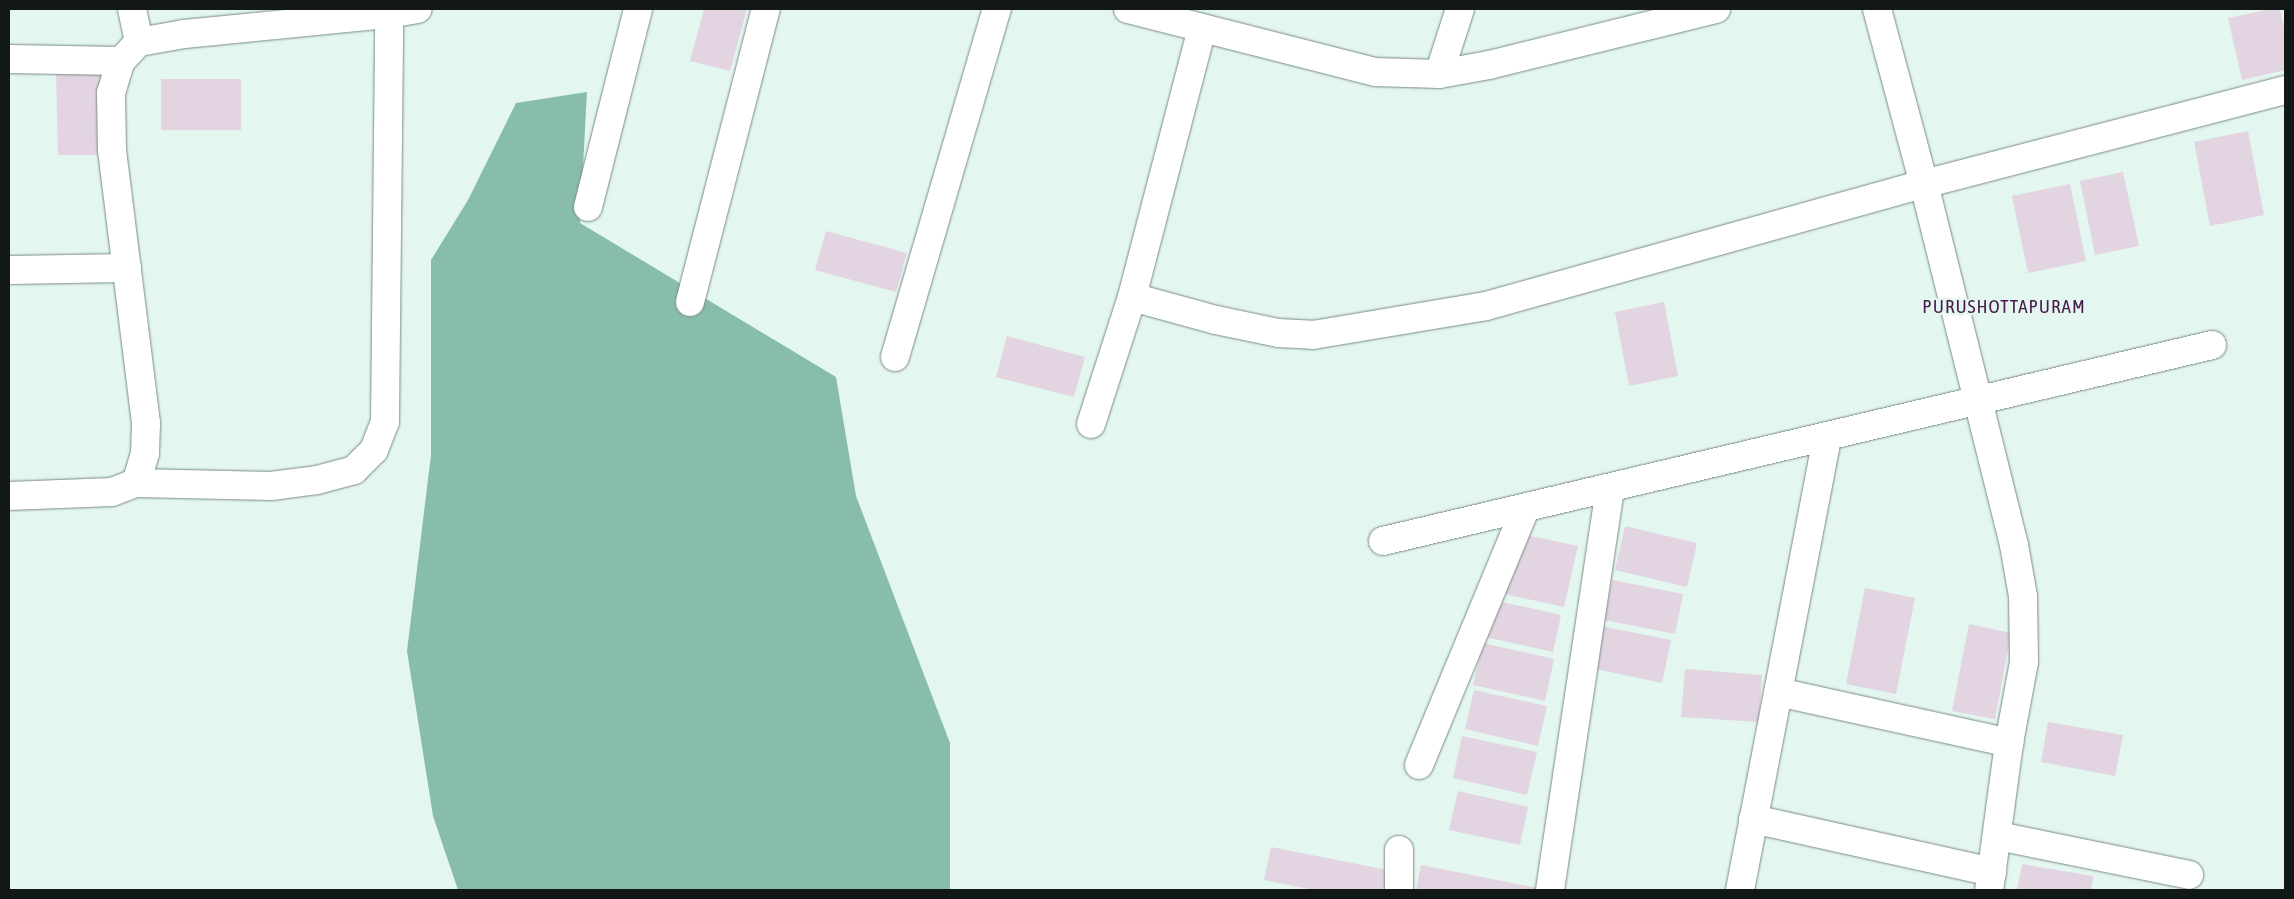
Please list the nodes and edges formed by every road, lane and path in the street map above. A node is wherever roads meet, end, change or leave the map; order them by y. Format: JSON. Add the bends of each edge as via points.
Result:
{"nodes":[{"id":1,"x":132,"y":9,"type":"edge"},
{"id":2,"x":418,"y":9,"type":"edge"},
{"id":3,"x":638,"y":9,"type":"edge"},
{"id":4,"x":766,"y":9,"type":"edge"},
{"id":5,"x":997,"y":9,"type":"edge"},
{"id":6,"x":1128,"y":9,"type":"edge"},
{"id":7,"x":1460,"y":9,"type":"edge"},
{"id":8,"x":1716,"y":9,"type":"edge"},
{"id":9,"x":1878,"y":9,"type":"edge"},
{"id":10,"x":389,"y":11,"type":"edge"},
{"id":11,"x":1202,"y":28,"type":"junction"},
{"id":12,"x":130,"y":51,"type":"junction"},
{"id":13,"x":9,"y":59,"type":"edge"},
{"id":14,"x":1439,"y":74,"type":"junction"},
{"id":15,"x":2285,"y":90,"type":"edge"},
{"id":16,"x":1924,"y":184,"type":"junction"},
{"id":17,"x":588,"y":207,"type":"dead end"},
{"id":18,"x":127,"y":268,"type":"junction"},
{"id":19,"x":9,"y":270,"type":"edge"},
{"id":20,"x":1132,"y":297,"type":"junction"},
{"id":21,"x":690,"y":302,"type":"dead end"},
{"id":22,"x":2212,"y":346,"type":"dead end"},
{"id":23,"x":895,"y":357,"type":"dead end"},
{"id":24,"x":1978,"y":402,"type":"junction"},
{"id":25,"x":1091,"y":424,"type":"dead end"},
{"id":26,"x":1827,"y":437,"type":"junction"},
{"id":27,"x":136,"y":483,"type":"junction"},
{"id":28,"x":1610,"y":488,"type":"junction"},
{"id":29,"x":9,"y":496,"type":"edge"},
{"id":30,"x":1525,"y":508,"type":"junction"},
{"id":31,"x":1383,"y":541,"type":"dead end"},
{"id":32,"x":1778,"y":692,"type":"junction"},
{"id":33,"x":2009,"y":743,"type":"junction"},
{"id":34,"x":1419,"y":765,"type":"dead end"},
{"id":35,"x":1753,"y":819,"type":"junction"},
{"id":36,"x":1998,"y":836,"type":"junction"},
{"id":37,"x":1399,"y":850,"type":"dead end"},
{"id":38,"x":2189,"y":875,"type":"dead end"},
{"id":39,"x":1991,"y":881,"type":"edge"},
{"id":40,"x":1399,"y":890,"type":"edge"},
{"id":41,"x":1550,"y":890,"type":"edge"},
{"id":42,"x":1740,"y":890,"type":"edge"}],
"edges":[{"from":1,"to":12,"type":"street"},
{"from":2,"to":10,"type":"street"},
{"from":3,"to":17,"type":"street"},
{"from":4,"to":21,"type":"street"},
{"from":5,"to":23,"type":"street"},
{"from":6,"to":11,"type":"street"},
{"from":7,"to":14,"type":"street"},
{"from":8,"to":14,"type":"street","via":[[1489,65]]},
{"from":9,"to":16,"type":"street"},
{"from":10,"to":12,"type":"street","via":[[184,34]]},
{"from":10,"to":27,"type":"street","via":[[385,422],[374,450],[354,470],[317,480],[271,486]]},
{"from":11,"to":14,"type":"street","via":[[1376,72]]},
{"from":11,"to":20,"type":"street"},
{"from":12,"to":13,"type":"street"},
{"from":12,"to":18,"type":"street","via":[[111,93],[112,150]]},
{"from":15,"to":16,"type":"street"},
{"from":16,"to":20,"type":"street","via":[[1486,306],[1314,335],[1278,333]]},
{"from":16,"to":24,"type":"street"},
{"from":18,"to":19,"type":"street"},
{"from":18,"to":27,"type":"street","via":[[146,423],[145,453]]},
{"from":20,"to":25,"type":"street"},
{"from":22,"to":24,"type":"street"},
{"from":24,"to":26,"type":"street"},
{"from":24,"to":33,"type":"street","via":[[2014,545],[2023,596],[2024,662]]},
{"from":26,"to":28,"type":"street"},
{"from":26,"to":32,"type":"street"},
{"from":27,"to":29,"type":"street","via":[[112,492]]},
{"from":28,"to":30,"type":"street"},
{"from":28,"to":41,"type":"street"},
{"from":30,"to":31,"type":"street"},
{"from":30,"to":34,"type":"street"},
{"from":32,"to":33,"type":"street"},
{"from":32,"to":35,"type":"street"},
{"from":33,"to":36,"type":"street"},
{"from":35,"to":39,"type":"street"},
{"from":35,"to":42,"type":"street"},
{"from":36,"to":38,"type":"street"},
{"from":36,"to":39,"type":"street"},
{"from":37,"to":40,"type":"street"}]}
